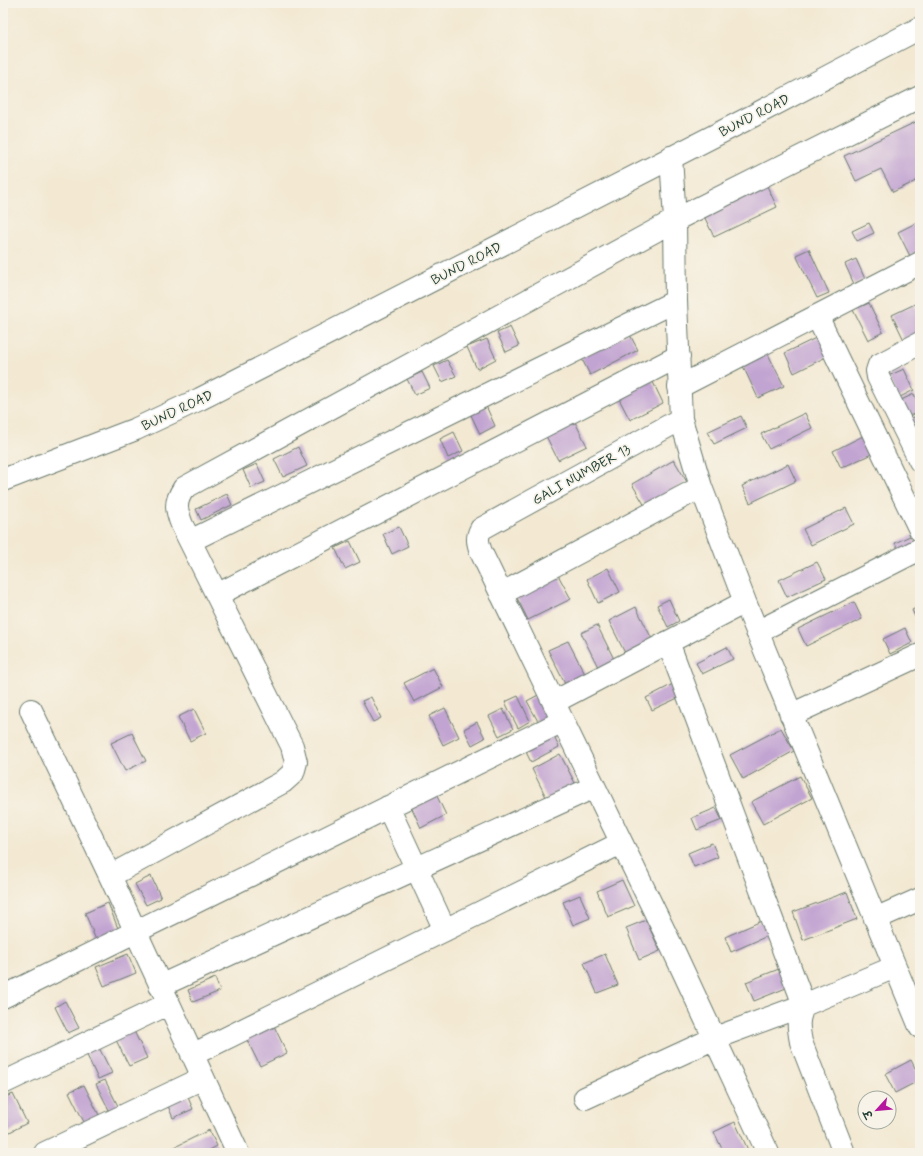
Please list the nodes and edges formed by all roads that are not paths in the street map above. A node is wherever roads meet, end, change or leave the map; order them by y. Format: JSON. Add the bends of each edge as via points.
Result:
{"nodes":[{"id":1,"x":920,"y":28,"type":"edge"},
{"id":2,"x":920,"y":96,"type":"edge"},
{"id":3,"x":671,"y":157,"type":"junction"},
{"id":4,"x":676,"y":220,"type":"junction"},
{"id":5,"x":920,"y":263,"type":"edge"},
{"id":6,"x":676,"y":301,"type":"junction"},
{"id":7,"x":817,"y":316,"type":"junction"},
{"id":8,"x":920,"y":343,"type":"edge"},
{"id":9,"x":679,"y":356,"type":"junction"},
{"id":10,"x":679,"y":387,"type":"junction"},
{"id":11,"x":681,"y":419,"type":"junction"},
{"id":12,"x":920,"y":461,"type":"edge"},
{"id":13,"x":3,"y":480,"type":"edge"},
{"id":14,"x":701,"y":487,"type":"junction"},
{"id":15,"x":920,"y":530,"type":"edge"},
{"id":16,"x":190,"y":541,"type":"junction"},
{"id":17,"x":920,"y":549,"type":"edge"},
{"id":18,"x":501,"y":594,"type":"junction"},
{"id":19,"x":217,"y":595,"type":"junction"},
{"id":20,"x":745,"y":602,"type":"junction"},
{"id":21,"x":757,"y":632,"type":"junction"},
{"id":22,"x":668,"y":642,"type":"junction"},
{"id":23,"x":920,"y":656,"type":"edge"},
{"id":24,"x":30,"y":710,"type":"dead end"},
{"id":25,"x":558,"y":712,"type":"junction"},
{"id":26,"x":791,"y":715,"type":"junction"},
{"id":27,"x":594,"y":787,"type":"junction"},
{"id":28,"x":388,"y":807,"type":"junction"},
{"id":29,"x":622,"y":843,"type":"junction"},
{"id":30,"x":416,"y":868,"type":"junction"},
{"id":31,"x":110,"y":876,"type":"junction"},
{"id":32,"x":920,"y":899,"type":"edge"},
{"id":33,"x":875,"y":919,"type":"junction"},
{"id":34,"x":445,"y":930,"type":"junction"},
{"id":35,"x":135,"y":932,"type":"junction"},
{"id":36,"x":895,"y":967,"type":"junction"},
{"id":37,"x":164,"y":995,"type":"junction"},
{"id":38,"x":3,"y":997,"type":"edge"},
{"id":39,"x":804,"y":1005,"type":"junction"},
{"id":40,"x":920,"y":1027,"type":"edge"},
{"id":41,"x":714,"y":1038,"type":"junction"},
{"id":42,"x":192,"y":1055,"type":"junction"},
{"id":43,"x":203,"y":1078,"type":"junction"},
{"id":44,"x":3,"y":1083,"type":"edge"},
{"id":45,"x":585,"y":1098,"type":"dead end"},
{"id":46,"x":45,"y":1153,"type":"edge"},
{"id":47,"x":238,"y":1153,"type":"edge"},
{"id":48,"x":768,"y":1153,"type":"edge"},
{"id":49,"x":844,"y":1153,"type":"edge"}],
"edges":[{"from":1,"to":3,"type":"street","name":"BUND ROAD"},
{"from":2,"to":4,"type":"street"},
{"from":3,"to":4,"type":"street"},
{"from":3,"to":13,"type":"street","name":"BUND ROAD","via":[[200,399],[136,428]]},
{"from":4,"to":6,"type":"street"},
{"from":4,"to":16,"type":"street","via":[[184,488],[178,498],[177,512]]},
{"from":5,"to":7,"type":"street"},
{"from":6,"to":9,"type":"street"},
{"from":6,"to":16,"type":"street"},
{"from":7,"to":10,"type":"street"},
{"from":7,"to":15,"type":"street"},
{"from":8,"to":12,"type":"street","via":[[879,365],[877,371]]},
{"from":9,"to":10,"type":"street"},
{"from":9,"to":19,"type":"street"},
{"from":10,"to":11,"type":"street"},
{"from":11,"to":14,"type":"street"},
{"from":11,"to":18,"type":"street","name":"GALI NUMBER 13","via":[[481,528],[478,543]]},
{"from":14,"to":18,"type":"street"},
{"from":14,"to":20,"type":"street"},
{"from":16,"to":19,"type":"street"},
{"from":17,"to":21,"type":"street"},
{"from":18,"to":25,"type":"street"},
{"from":19,"to":31,"type":"street","via":[[292,746],[296,762],[293,773],[283,782]]},
{"from":20,"to":21,"type":"street"},
{"from":20,"to":22,"type":"street"},
{"from":21,"to":26,"type":"street"},
{"from":22,"to":25,"type":"street"},
{"from":22,"to":39,"type":"street"},
{"from":23,"to":26,"type":"street"},
{"from":24,"to":31,"type":"street"},
{"from":25,"to":27,"type":"street"},
{"from":25,"to":28,"type":"street"},
{"from":26,"to":33,"type":"street"},
{"from":27,"to":29,"type":"street"},
{"from":27,"to":30,"type":"street"},
{"from":28,"to":30,"type":"street"},
{"from":28,"to":35,"type":"street"},
{"from":29,"to":34,"type":"street"},
{"from":29,"to":41,"type":"street"},
{"from":30,"to":34,"type":"street"},
{"from":30,"to":37,"type":"street"},
{"from":31,"to":35,"type":"street"},
{"from":32,"to":33,"type":"street"},
{"from":33,"to":36,"type":"street"},
{"from":34,"to":42,"type":"street"},
{"from":35,"to":37,"type":"street"},
{"from":35,"to":38,"type":"street"},
{"from":36,"to":39,"type":"street"},
{"from":36,"to":40,"type":"street"},
{"from":37,"to":42,"type":"street"},
{"from":37,"to":44,"type":"street"},
{"from":39,"to":41,"type":"street"},
{"from":39,"to":49,"type":"street","via":[[799,1016],[798,1028],[801,1042]]},
{"from":41,"to":45,"type":"street"},
{"from":41,"to":48,"type":"street"},
{"from":42,"to":43,"type":"street"},
{"from":43,"to":46,"type":"street"},
{"from":43,"to":47,"type":"street"}]}
